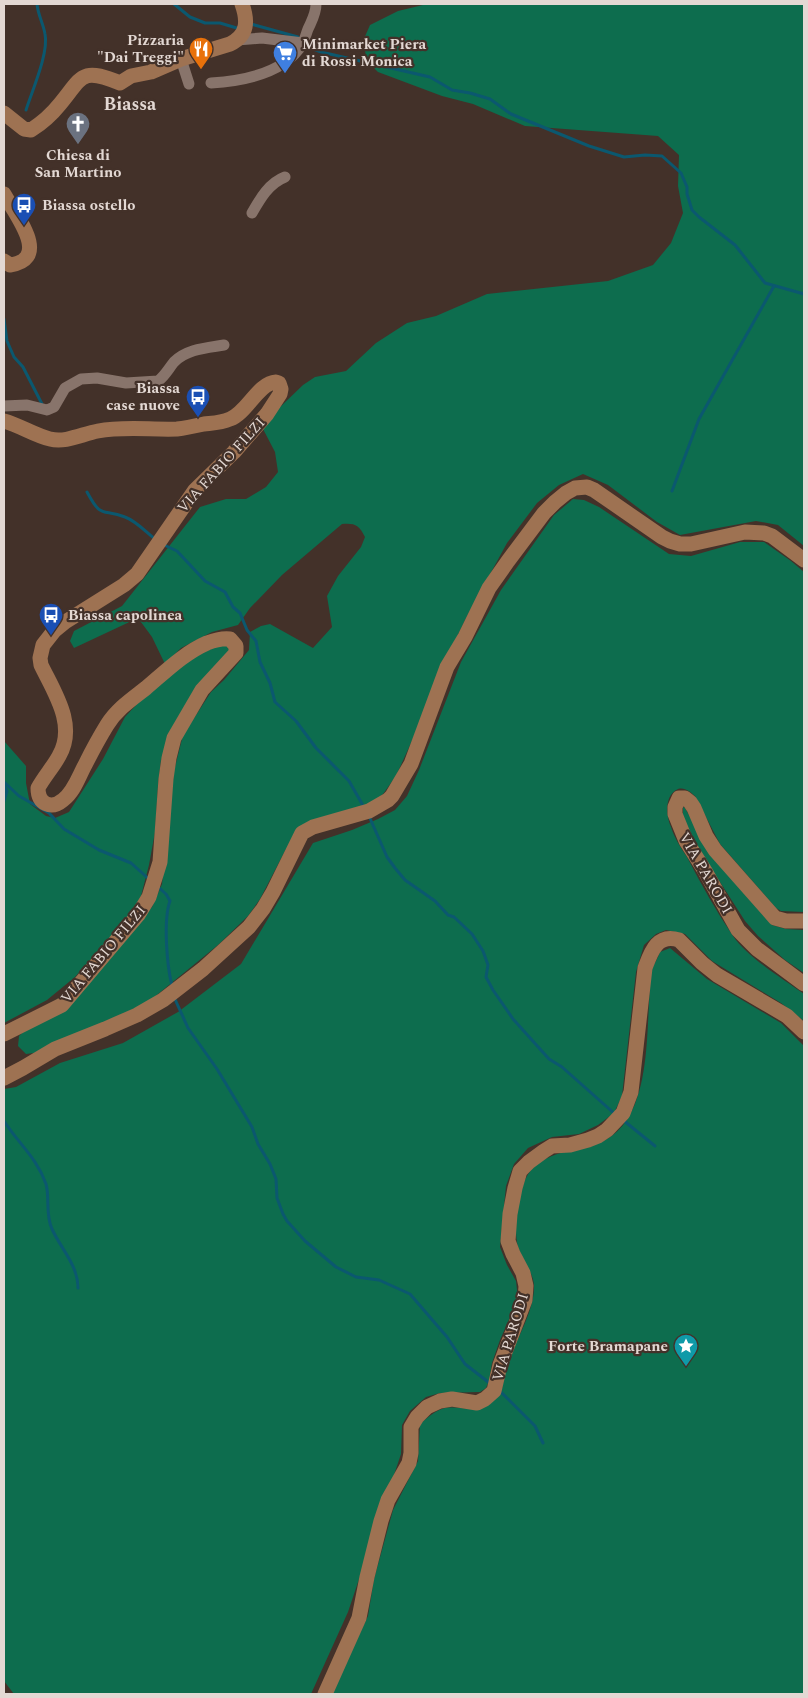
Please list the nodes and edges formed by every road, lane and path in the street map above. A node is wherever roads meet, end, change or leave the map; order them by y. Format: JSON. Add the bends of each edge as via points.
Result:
{"nodes":[{"id":1,"x":242,"y":4,"type":"edge"},
{"id":2,"x":316,"y":5,"type":"edge"},
{"id":3,"x":237,"y":40,"type":"junction"},
{"id":4,"x":303,"y":43,"type":"junction"},
{"id":5,"x":181,"y":59,"type":"junction"},
{"id":6,"x":211,"y":83,"type":"dead end"},
{"id":7,"x":189,"y":84,"type":"dead end"},
{"id":8,"x":4,"y":113,"type":"edge"},
{"id":9,"x":285,"y":177,"type":"dead end"},
{"id":10,"x":4,"y":194,"type":"edge"},
{"id":11,"x":252,"y":213,"type":"dead end"},
{"id":12,"x":4,"y":261,"type":"edge"},
{"id":13,"x":224,"y":345,"type":"dead end"},
{"id":14,"x":4,"y":406,"type":"edge"},
{"id":15,"x":4,"y":421,"type":"edge"},
{"id":16,"x":804,"y":560,"type":"edge"},
{"id":17,"x":804,"y":920,"type":"edge"},
{"id":18,"x":804,"y":984,"type":"edge"},
{"id":19,"x":804,"y":1032,"type":"edge"},
{"id":20,"x":4,"y":1034,"type":"edge"},
{"id":21,"x":4,"y":1078,"type":"edge"},
{"id":22,"x":325,"y":1694,"type":"edge"}],
"edges":[{"from":1,"to":3,"type":"street","via":[[246,15],[245,27]]},
{"from":2,"to":4,"type":"street","via":[[316,13]]},
{"from":3,"to":4,"type":"street","via":[[262,38]]},
{"from":3,"to":5,"type":"street"},
{"from":4,"to":6,"type":"street","via":[[276,68],[235,81]]},
{"from":5,"to":7,"type":"street"},
{"from":5,"to":8,"type":"street","via":[[120,83],[106,77],[85,76],[74,84],[60,105],[31,130],[24,129]]},
{"from":9,"to":11,"type":"street","via":[[276,180],[259,199]]},
{"from":10,"to":12,"type":"street","via":[[30,240],[28,256],[21,263],[10,265]]},
{"from":13,"to":14,"type":"street","via":[[180,356],[155,382],[126,384],[97,378],[81,380],[65,388],[54,407],[47,410],[27,405]]},
{"from":15,"to":20,"type":"street","name":"VIA FABIO FILZI","via":[[60,440],[128,428],[178,429],[221,423],[241,413],[268,384],[279,383],[281,389],[267,414],[195,490],[138,574],[65,622],[43,645],[41,665],[65,720],[60,755],[38,788],[40,799],[52,806],[68,796],[120,708],[177,662],[206,644],[230,639],[236,646],[236,654],[202,690],[174,738],[166,779],[160,862],[149,897],[138,915],[62,1005]]},
{"from":16,"to":21,"type":"street","via":[[764,533],[745,532],[680,544],[662,537],[594,490],[581,487],[566,493],[544,512],[489,588],[447,667],[411,764],[388,800],[369,811],[302,833],[273,892],[249,927],[164,1000],[137,1015],[55,1049]]},
{"from":17,"to":18,"type":"street","name":"VIA PARODI","via":[[775,918],[715,850],[690,802],[679,798],[675,814],[686,841],[738,930],[756,949]]},
{"from":19,"to":22,"type":"street","name":"VIA PARODI","via":[[787,1016],[717,975],[678,940],[662,941],[652,950],[645,968],[631,1092],[627,1103],[616,1122],[598,1136],[570,1145],[552,1146],[520,1171],[510,1214],[508,1241],[523,1273],[525,1300],[500,1365],[494,1391],[478,1403],[440,1400],[427,1407],[411,1427],[409,1463],[388,1500],[359,1618]]}]}
